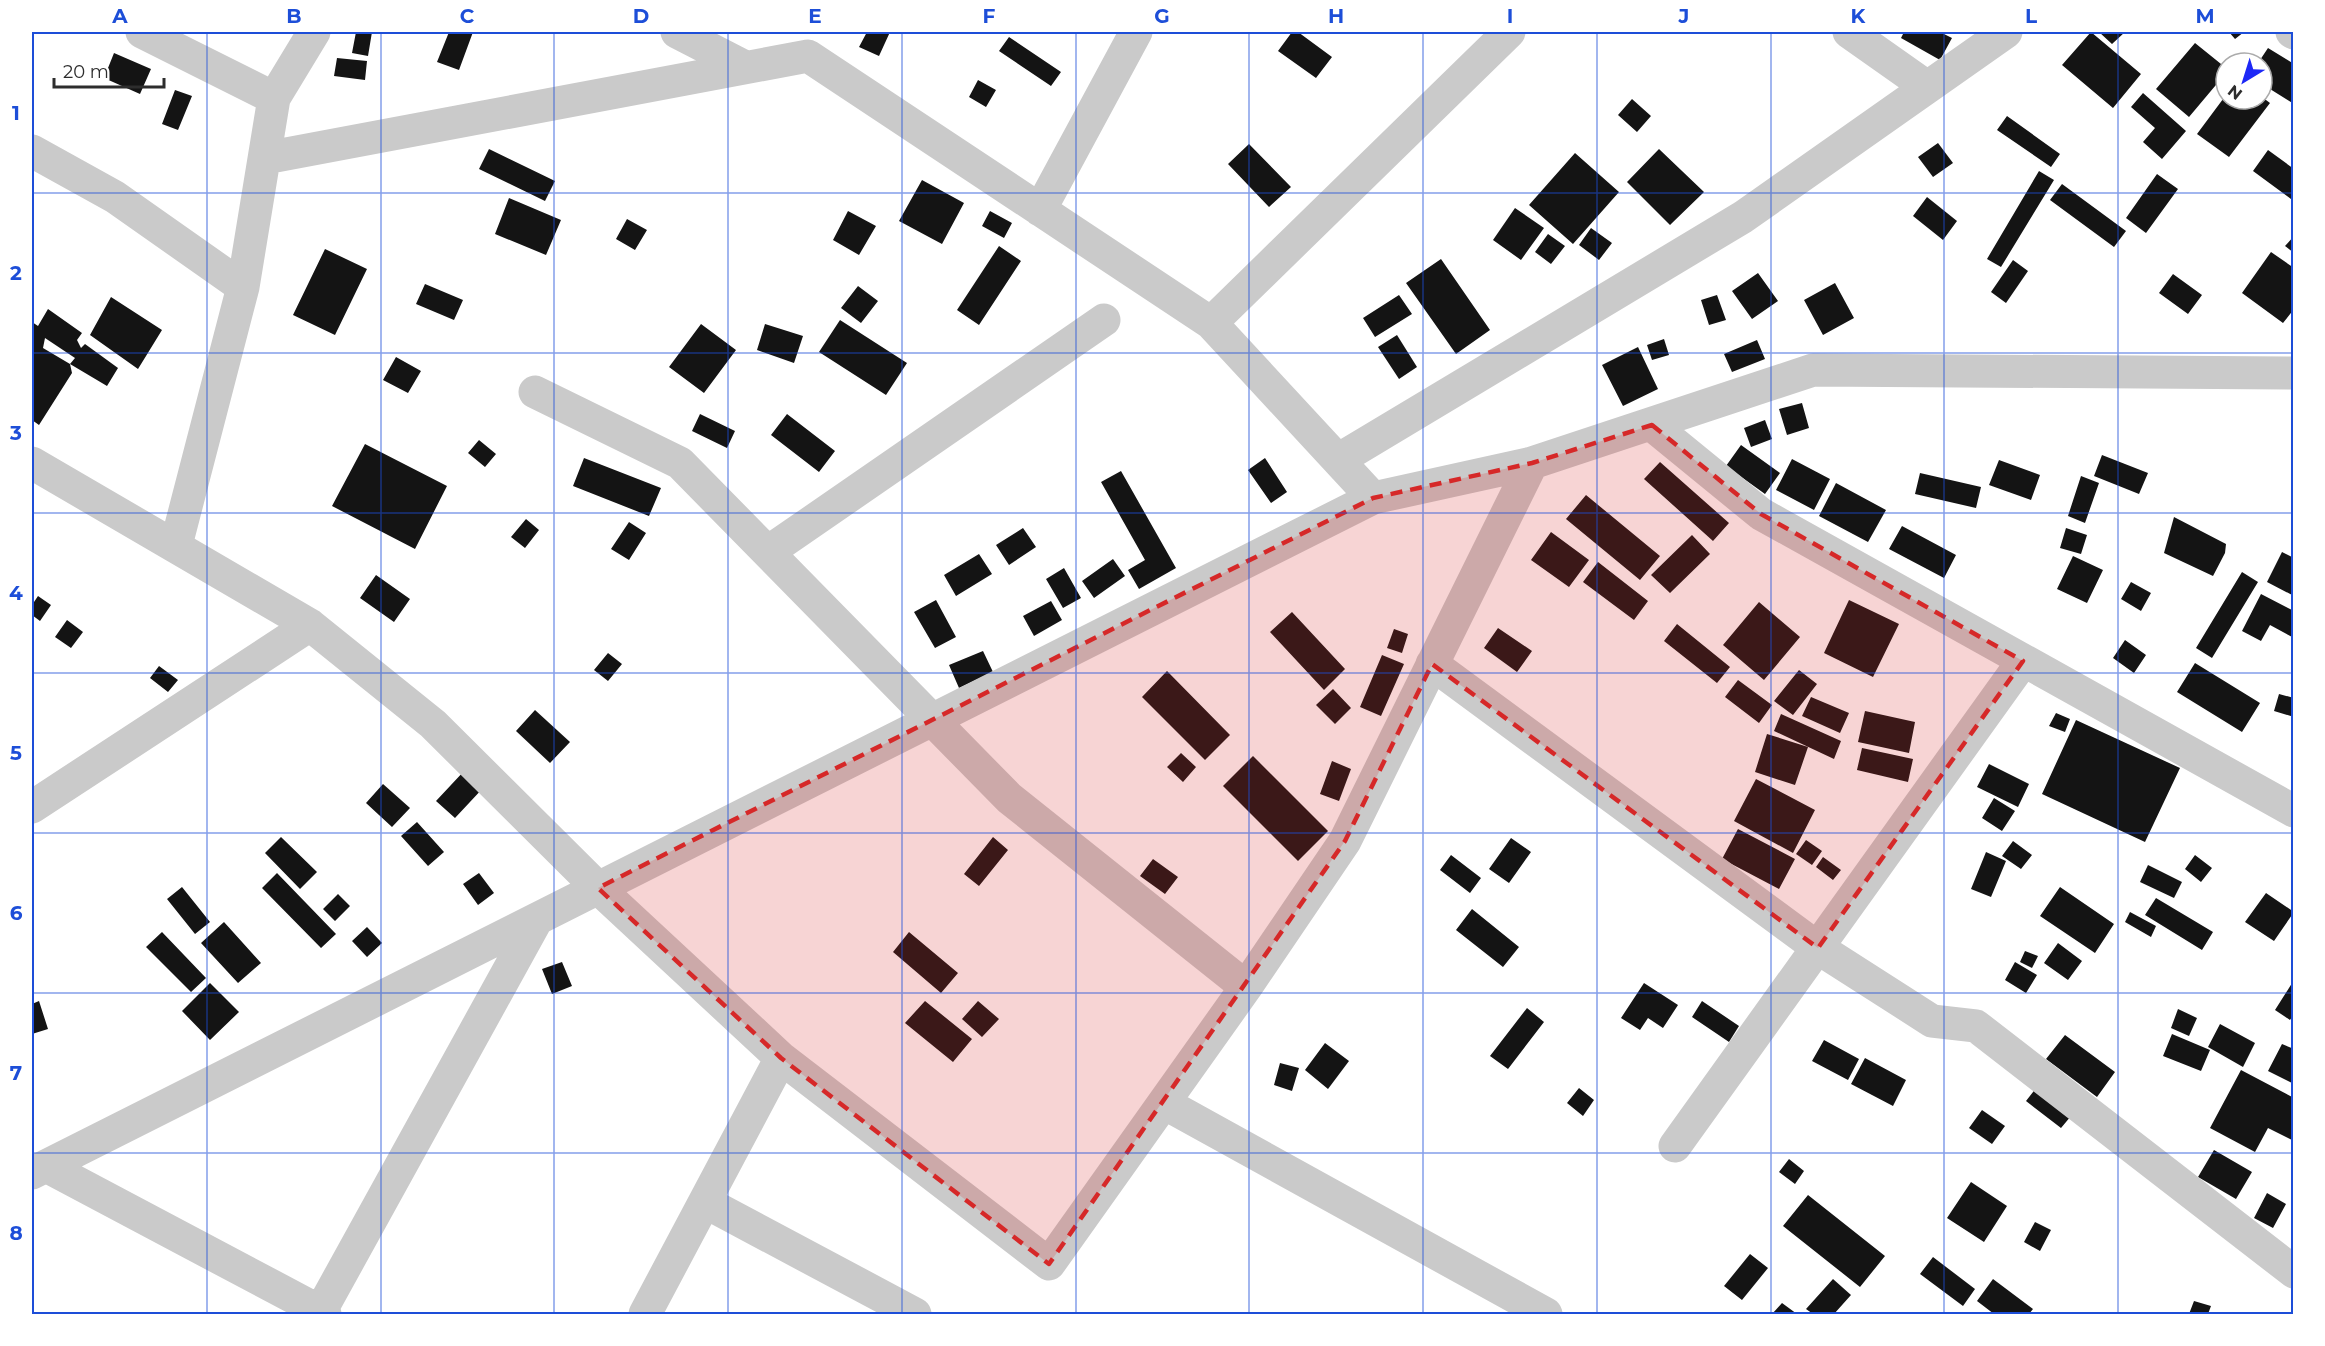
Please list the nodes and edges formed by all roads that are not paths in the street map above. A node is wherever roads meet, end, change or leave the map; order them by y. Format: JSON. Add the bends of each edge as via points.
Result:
{"nodes":[{"id":1,"x":142,"y":32,"type":"edge"},
{"id":2,"x":314,"y":32,"type":"edge"},
{"id":3,"x":677,"y":32,"type":"edge"},
{"id":4,"x":1136,"y":32,"type":"edge"},
{"id":5,"x":1509,"y":32,"type":"edge"},
{"id":6,"x":1849,"y":32,"type":"edge"},
{"id":7,"x":2006,"y":32,"type":"edge"},
{"id":8,"x":814,"y":44,"type":"edge"},
{"id":9,"x":745,"y":67,"type":"junction"},
{"id":10,"x":1928,"y":87,"type":"junction"},
{"id":11,"x":274,"y":98,"type":"junction"},
{"id":12,"x":32,"y":152,"type":"edge"},
{"id":13,"x":265,"y":158,"type":"junction"},
{"id":14,"x":1040,"y":210,"type":"junction"},
{"id":15,"x":243,"y":287,"type":"junction"},
{"id":16,"x":1104,"y":320,"type":"dead end"},
{"id":17,"x":1211,"y":323,"type":"junction"},
{"id":18,"x":2294,"y":373,"type":"edge"},
{"id":19,"x":536,"y":392,"type":"dead end"},
{"id":20,"x":1652,"y":425,"type":"junction"},
{"id":21,"x":1338,"y":460,"type":"junction"},
{"id":22,"x":32,"y":463,"type":"edge"},
{"id":23,"x":1532,"y":464,"type":"junction"},
{"id":24,"x":1373,"y":498,"type":"junction"},
{"id":25,"x":176,"y":545,"type":"junction"},
{"id":26,"x":768,"y":552,"type":"junction"},
{"id":27,"x":310,"y":625,"type":"junction"},
{"id":28,"x":2023,"y":661,"type":"junction"},
{"id":29,"x":1432,"y":664,"type":"junction"},
{"id":30,"x":931,"y":721,"type":"junction"},
{"id":31,"x":32,"y":807,"type":"edge"},
{"id":32,"x":2294,"y":812,"type":"edge"},
{"id":33,"x":598,"y":888,"type":"junction"},
{"id":34,"x":537,"y":919,"type":"junction"},
{"id":35,"x":1818,"y":948,"type":"junction"},
{"id":36,"x":1246,"y":987,"type":"junction"},
{"id":37,"x":781,"y":1058,"type":"junction"},
{"id":38,"x":1164,"y":1103,"type":"junction"},
{"id":39,"x":1675,"y":1146,"type":"dead end"},
{"id":40,"x":39,"y":1170,"type":"edge"},
{"id":41,"x":705,"y":1202,"type":"junction"},
{"id":42,"x":2294,"y":1272,"type":"edge"},
{"id":43,"x":321,"y":1314,"type":"edge"},
{"id":44,"x":645,"y":1314,"type":"edge"},
{"id":45,"x":915,"y":1314,"type":"edge"},
{"id":46,"x":1546,"y":1314,"type":"edge"}],
"edges":[{"from":1,"to":11,"type":"street"},
{"from":2,"to":11,"type":"street"},
{"from":3,"to":9,"type":"street"},
{"from":4,"to":14,"type":"street"},
{"from":5,"to":17,"type":"street"},
{"from":6,"to":10,"type":"street"},
{"from":7,"to":10,"type":"street"},
{"from":8,"to":9,"type":"street"},
{"from":8,"to":14,"type":"street"},
{"from":9,"to":13,"type":"street"},
{"from":10,"to":21,"type":"street","via":[[1743,217]]},
{"from":11,"to":13,"type":"street"},
{"from":12,"to":15,"type":"street","via":[[115,197]]},
{"from":13,"to":15,"type":"street"},
{"from":14,"to":17,"type":"street"},
{"from":15,"to":25,"type":"street"},
{"from":16,"to":26,"type":"street"},
{"from":17,"to":21,"type":"street"},
{"from":18,"to":20,"type":"street","via":[[1813,370]]},
{"from":19,"to":26,"type":"street","via":[[680,463]]},
{"from":20,"to":23,"type":"street"},
{"from":20,"to":28,"type":"street","via":[[1761,514]]},
{"from":21,"to":24,"type":"street"},
{"from":22,"to":25,"type":"street"},
{"from":23,"to":24,"type":"street"},
{"from":23,"to":29,"type":"street"},
{"from":24,"to":30,"type":"street"},
{"from":25,"to":27,"type":"street"},
{"from":26,"to":30,"type":"street"},
{"from":27,"to":31,"type":"street"},
{"from":27,"to":33,"type":"street","via":[[433,724]]},
{"from":28,"to":32,"type":"street"},
{"from":28,"to":35,"type":"street"},
{"from":29,"to":35,"type":"street"},
{"from":29,"to":36,"type":"street","via":[[1345,841]]},
{"from":30,"to":33,"type":"street"},
{"from":30,"to":36,"type":"street","via":[[1010,798]]},
{"from":33,"to":34,"type":"street"},
{"from":33,"to":37,"type":"street"},
{"from":34,"to":40,"type":"street"},
{"from":34,"to":43,"type":"street"},
{"from":35,"to":39,"type":"street"},
{"from":35,"to":42,"type":"street","via":[[1932,1021],[1976,1026]]},
{"from":36,"to":38,"type":"street"},
{"from":37,"to":38,"type":"street","via":[[1049,1264]]},
{"from":37,"to":41,"type":"street"},
{"from":38,"to":46,"type":"street"},
{"from":40,"to":43,"type":"street"},
{"from":41,"to":44,"type":"street"},
{"from":41,"to":45,"type":"street"}]}
